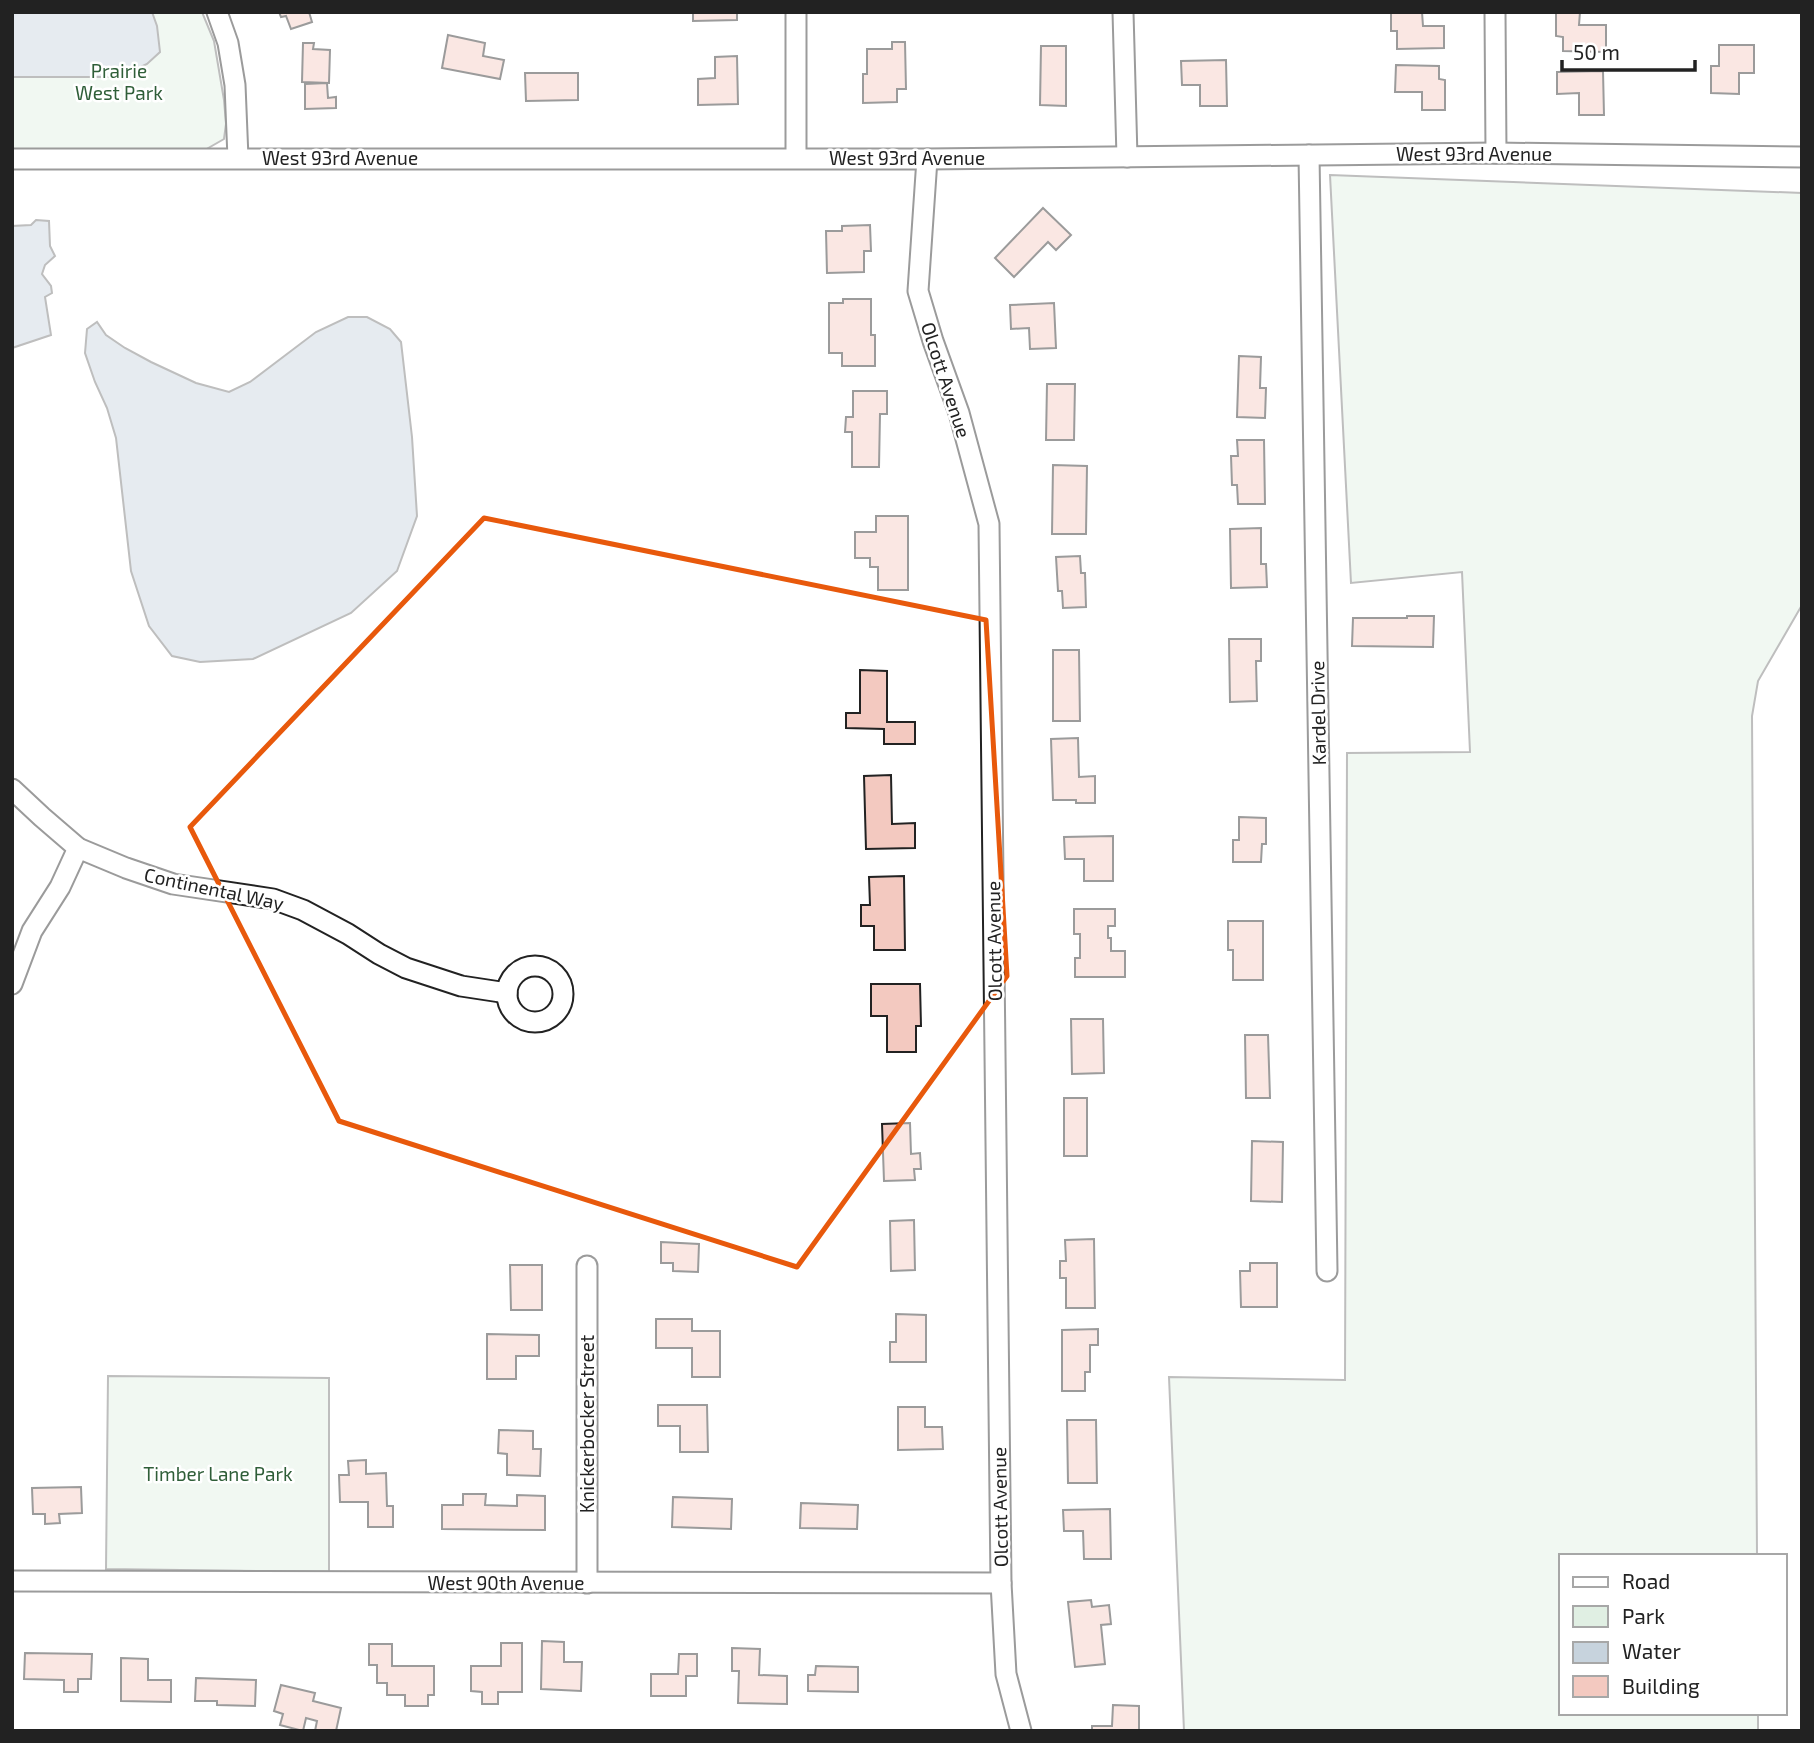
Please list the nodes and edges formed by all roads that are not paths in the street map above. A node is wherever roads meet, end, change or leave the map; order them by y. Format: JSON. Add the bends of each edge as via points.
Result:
{"nodes":[{"id":1,"x":217,"y":12,"type":"edge"},
{"id":2,"x":796,"y":12,"type":"edge"},
{"id":3,"x":1124,"y":12,"type":"edge"},
{"id":4,"x":1495,"y":12,"type":"edge"},
{"id":5,"x":1496,"y":153,"type":"junction"},
{"id":6,"x":1309,"y":155,"type":"junction"},
{"id":7,"x":1127,"y":157,"type":"junction"},
{"id":8,"x":1802,"y":157,"type":"edge"},
{"id":9,"x":238,"y":158,"type":"junction"},
{"id":10,"x":796,"y":158,"type":"junction"},
{"id":11,"x":12,"y":159,"type":"edge"},
{"id":12,"x":927,"y":159,"type":"junction"},
{"id":13,"x":12,"y":789,"type":"edge"},
{"id":14,"x":78,"y":848,"type":"junction"},
{"id":15,"x":12,"y":984,"type":"edge"},
{"id":16,"x":508,"y":993,"type":"dead end"},
{"id":17,"x":587,"y":1266,"type":"dead end"},
{"id":18,"x":1327,"y":1271,"type":"dead end"},
{"id":19,"x":12,"y":1581,"type":"edge"},
{"id":20,"x":587,"y":1583,"type":"junction"},
{"id":21,"x":1001,"y":1583,"type":"junction"},
{"id":22,"x":1021,"y":1731,"type":"edge"}],
"edges":[{"from":1,"to":9,"type":"street","via":[[235,85]]},
{"from":2,"to":10,"type":"street"},
{"from":3,"to":7,"type":"street"},
{"from":4,"to":5,"type":"street"},
{"from":5,"to":6,"type":"street","name":"West 93rd Avenue"},
{"from":5,"to":8,"type":"street","name":"West 93rd Avenue"},
{"from":6,"to":7,"type":"street","name":"West 93rd Avenue"},
{"from":6,"to":18,"type":"street","name":"Kardel Drive"},
{"from":7,"to":12,"type":"street","name":"West 93rd Avenue"},
{"from":9,"to":10,"type":"street","name":"West 93rd Avenue"},
{"from":9,"to":11,"type":"street","name":"West 93rd Avenue"},
{"from":10,"to":12,"type":"street","name":"West 93rd Avenue"},
{"from":12,"to":21,"type":"street","name":"Olcott Avenue","via":[[918,291],[959,413],[989,524]]},
{"from":13,"to":14,"type":"street","name":"Continental Way"},
{"from":14,"to":15,"type":"street","via":[[32,930]]},
{"from":14,"to":16,"type":"street","name":"Continental Way","via":[[173,884],[273,899],[348,933],[406,968],[461,986]]},
{"from":17,"to":20,"type":"street","name":"Knickerbocker Street"},
{"from":19,"to":20,"type":"street","name":"West 90th Avenue"},
{"from":20,"to":21,"type":"street","name":"West 90th Avenue"},
{"from":21,"to":22,"type":"street","name":"Olcott Avenue","via":[[1006,1675]]}]}
